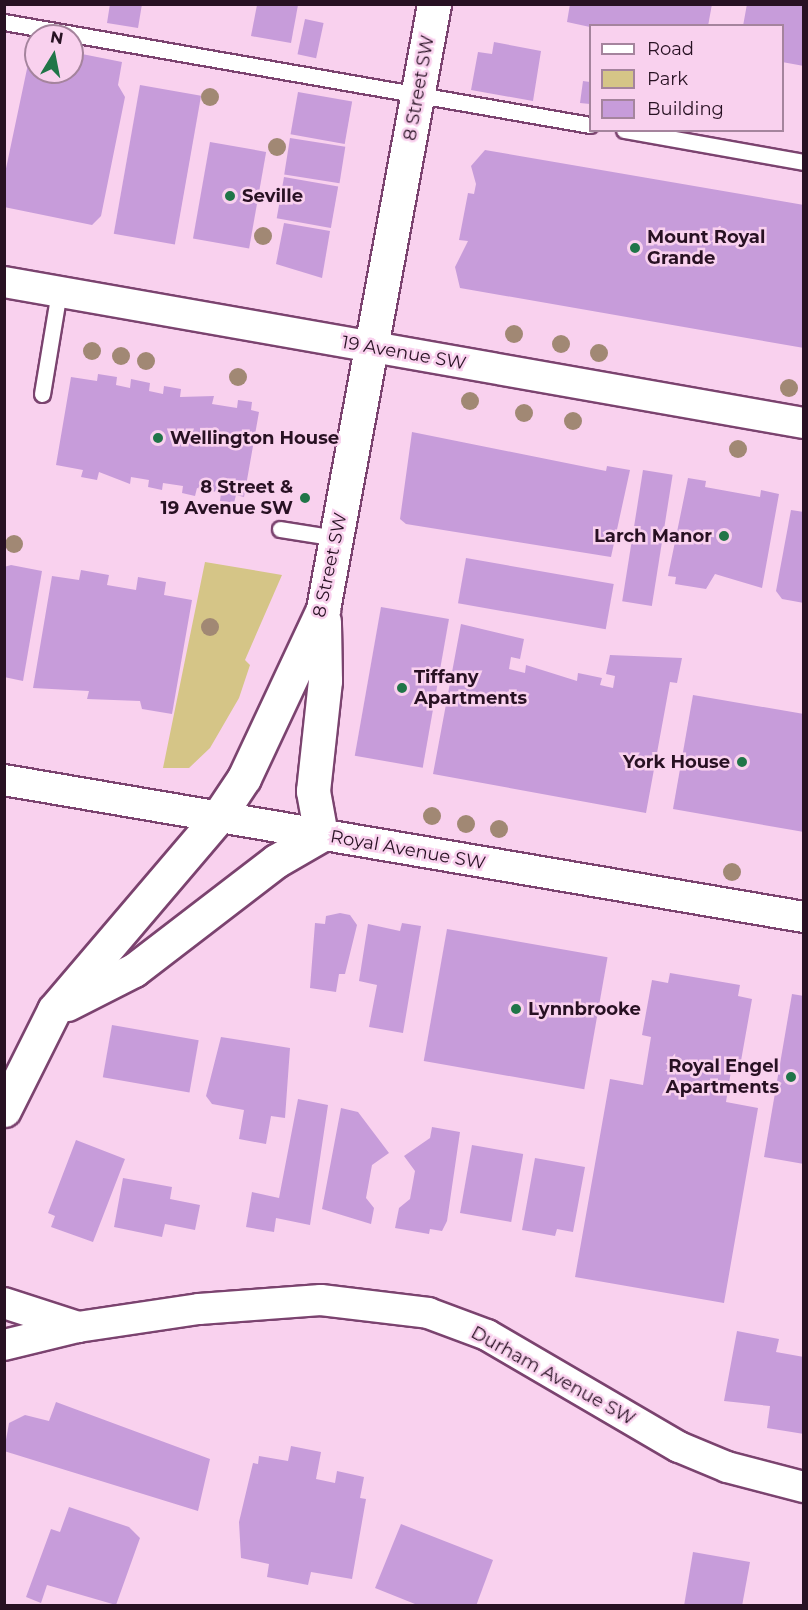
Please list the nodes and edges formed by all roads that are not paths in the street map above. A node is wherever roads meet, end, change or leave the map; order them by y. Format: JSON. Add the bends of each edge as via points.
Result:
{"nodes":[{"id":1,"x":434,"y":4,"type":"edge"},
{"id":2,"x":4,"y":22,"type":"edge"},
{"id":3,"x":418,"y":95,"type":"junction"},
{"id":4,"x":589,"y":125,"type":"edge"},
{"id":5,"x":635,"y":132,"type":"edge"},
{"id":6,"x":804,"y":162,"type":"edge"},
{"id":7,"x":4,"y":282,"type":"edge"},
{"id":8,"x":59,"y":291,"type":"junction"},
{"id":9,"x":373,"y":348,"type":"junction"},
{"id":10,"x":42,"y":394,"type":"dead end"},
{"id":11,"x":804,"y":423,"type":"edge"},
{"id":12,"x":280,"y":529,"type":"dead end"},
{"id":13,"x":336,"y":538,"type":"junction"},
{"id":14,"x":323,"y":609,"type":"junction"},
{"id":15,"x":7,"y":778,"type":"edge"},
{"id":16,"x":218,"y":817,"type":"junction"},
{"id":17,"x":321,"y":835,"type":"junction"},
{"id":18,"x":804,"y":917,"type":"edge"},
{"id":19,"x":54,"y":1010,"type":"junction"},
{"id":20,"x":4,"y":1110,"type":"edge"},
{"id":21,"x":4,"y":1303,"type":"edge"},
{"id":22,"x":78,"y":1327,"type":"junction"},
{"id":23,"x":4,"y":1345,"type":"edge"},
{"id":24,"x":804,"y":1486,"type":"edge"}],
"edges":[{"from":1,"to":3,"type":"street","name":"8 Street SW"},
{"from":2,"to":3,"type":"lane"},
{"from":3,"to":4,"type":"lane"},
{"from":3,"to":9,"type":"street","name":"8 Street SW"},
{"from":5,"to":6,"type":"lane"},
{"from":7,"to":8,"type":"street","name":"19 Avenue SW"},
{"from":8,"to":9,"type":"street","name":"19 Avenue SW"},
{"from":8,"to":10,"type":"lane"},
{"from":9,"to":11,"type":"street","name":"19 Avenue SW"},
{"from":9,"to":13,"type":"street","name":"8 Street SW"},
{"from":12,"to":13,"type":"lane"},
{"from":13,"to":14,"type":"street","name":"8 Street SW"},
{"from":14,"to":16,"type":"street","name":"8 Street SW","via":[[270,730]]},
{"from":14,"to":17,"type":"street","via":[[325,681],[313,791]]},
{"from":15,"to":16,"type":"street","name":"Royal Avenue SW"},
{"from":16,"to":17,"type":"street","name":"Royal Avenue SW"},
{"from":16,"to":19,"type":"street","name":"8 Street SW"},
{"from":17,"to":18,"type":"street","name":"Royal Avenue SW"},
{"from":17,"to":19,"type":"street","via":[[276,861],[134,970]]},
{"from":19,"to":20,"type":"street","name":"8 Street SW"},
{"from":21,"to":22,"type":"street","name":"Durham Avenue SW"},
{"from":22,"to":23,"type":"street","name":"Durham Avenue SW"},
{"from":22,"to":24,"type":"street","name":"Durham Avenue SW","via":[[199,1309],[321,1300],[428,1313],[487,1335],[679,1447],[727,1467]]}]}
